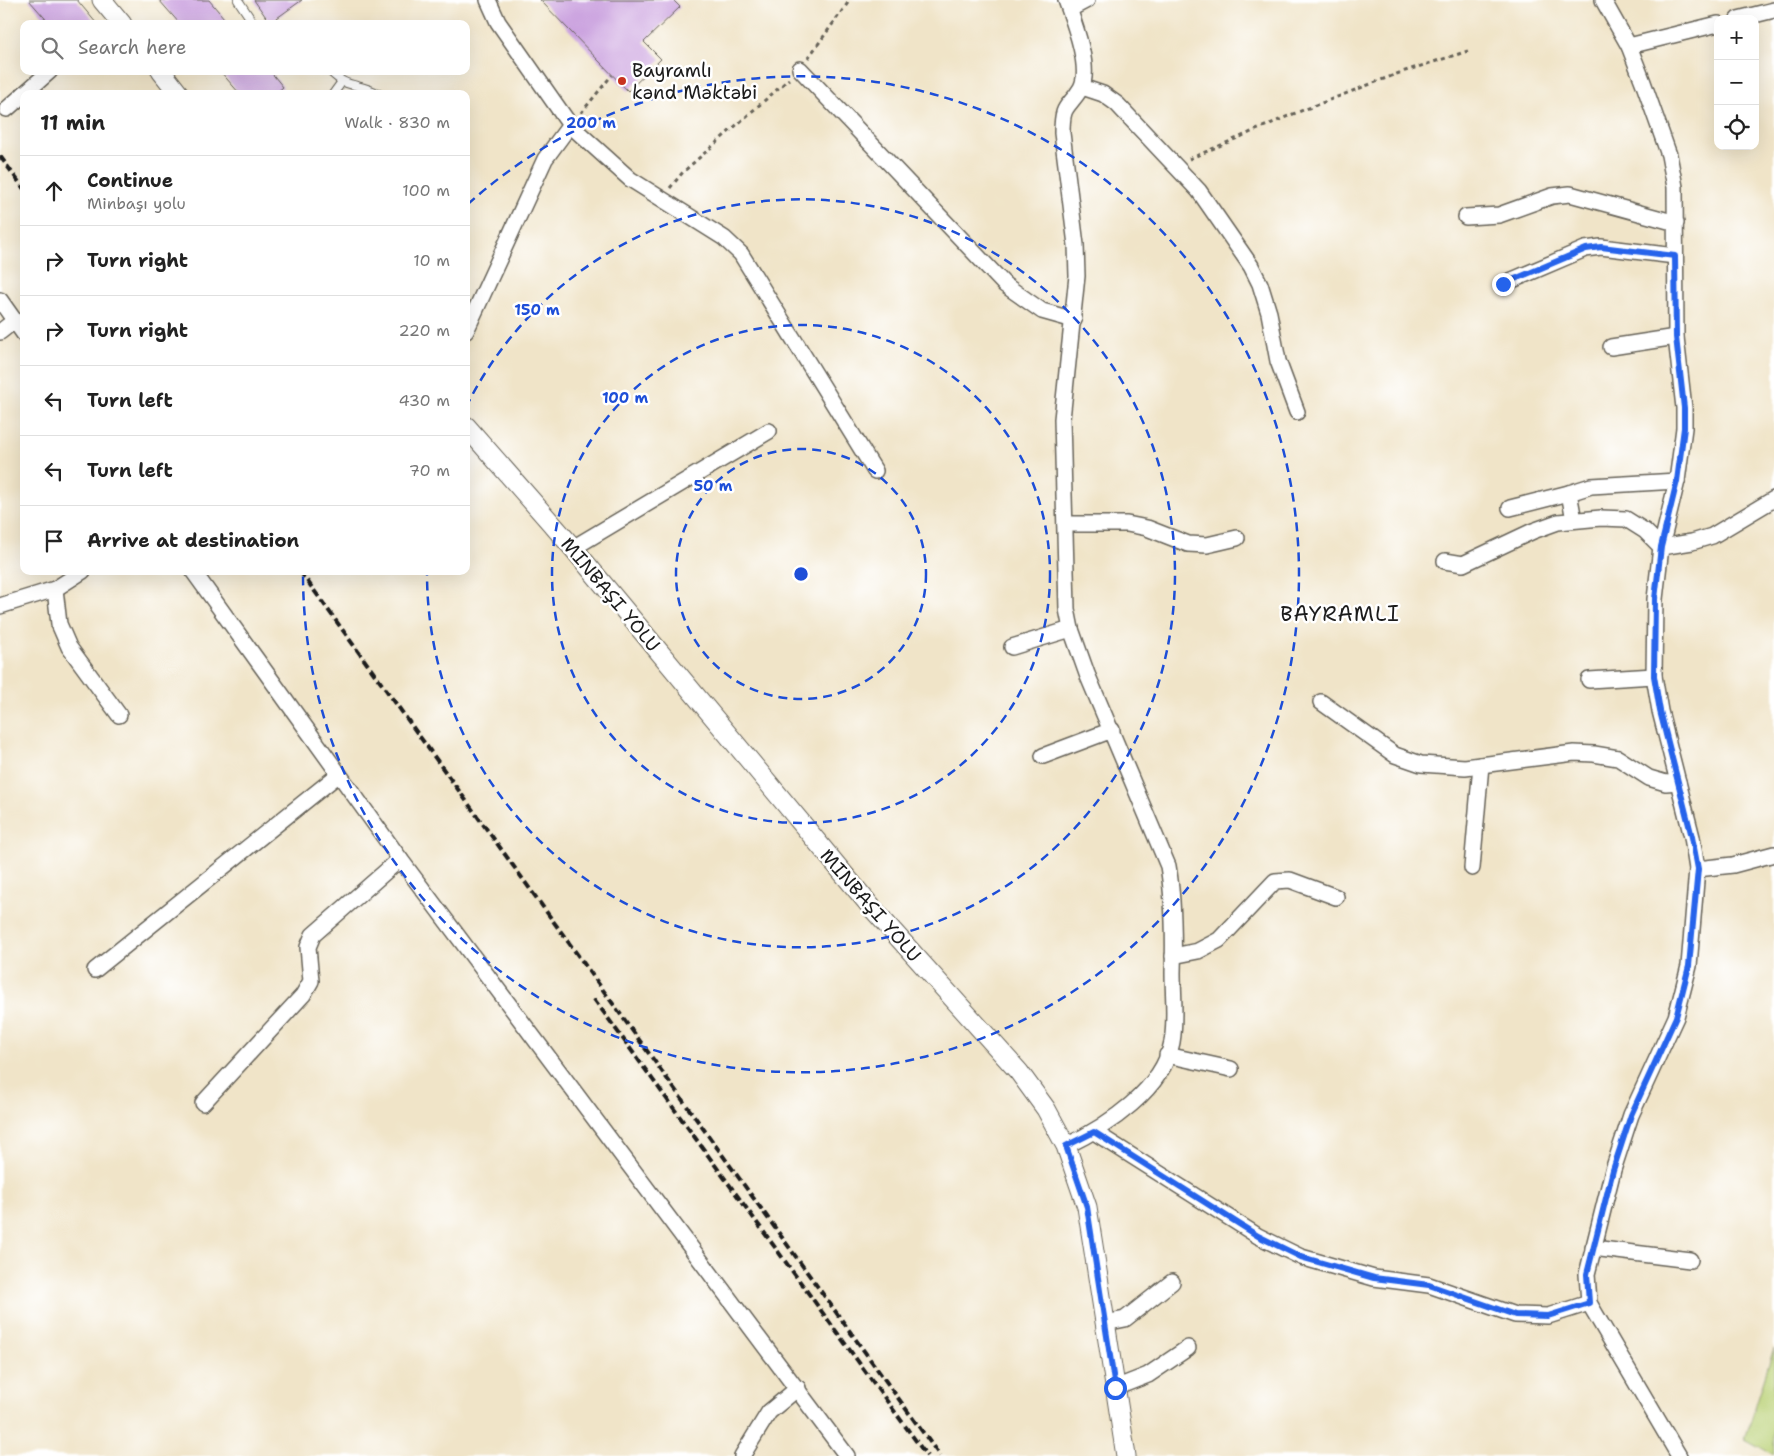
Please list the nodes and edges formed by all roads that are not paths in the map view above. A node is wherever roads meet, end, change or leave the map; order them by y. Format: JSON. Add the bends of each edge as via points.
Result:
{"nodes":[{"id":1,"x":238,"y":0,"type":"edge"},
{"id":2,"x":488,"y":0,"type":"edge"},
{"id":3,"x":1087,"y":0,"type":"edge"},
{"id":4,"x":1603,"y":0,"type":"edge"},
{"id":5,"x":1068,"y":5,"type":"edge"},
{"id":6,"x":1774,"y":10,"type":"edge"},
{"id":7,"x":1754,"y":15,"type":"edge"},
{"id":8,"x":251,"y":20,"type":"edge"},
{"id":9,"x":1714,"y":25,"type":"edge"},
{"id":10,"x":1628,"y":46,"type":"junction"},
{"id":11,"x":800,"y":69,"type":"road end"},
{"id":12,"x":45,"y":75,"type":"edge"},
{"id":13,"x":164,"y":75,"type":"edge"},
{"id":14,"x":334,"y":75,"type":"edge"},
{"id":15,"x":341,"y":83,"type":"junction"},
{"id":16,"x":1082,"y":87,"type":"junction"},
{"id":17,"x":29,"y":90,"type":"edge"},
{"id":18,"x":176,"y":90,"type":"edge"},
{"id":19,"x":336,"y":90,"type":"edge"},
{"id":20,"x":372,"y":90,"type":"edge"},
{"id":21,"x":20,"y":98,"type":"edge"},
{"id":22,"x":7,"y":109,"type":"dead end"},
{"id":23,"x":570,"y":125,"type":"junction"},
{"id":24,"x":1466,"y":217,"type":"dead end"},
{"id":25,"x":1676,"y":223,"type":"junction"},
{"id":26,"x":1675,"y":256,"type":"junction"},
{"id":27,"x":1503,"y":284,"type":"dead end"},
{"id":28,"x":0,"y":300,"type":"edge"},
{"id":29,"x":1074,"y":320,"type":"junction"},
{"id":30,"x":14,"y":321,"type":"junction"},
{"id":31,"x":470,"y":322,"type":"edge"},
{"id":32,"x":20,"y":329,"type":"edge"},
{"id":33,"x":0,"y":332,"type":"edge"},
{"id":34,"x":1676,"y":337,"type":"junction"},
{"id":35,"x":1611,"y":347,"type":"dead end"},
{"id":36,"x":1297,"y":412,"type":"dead end"},
{"id":37,"x":470,"y":431,"type":"edge"},
{"id":38,"x":769,"y":432,"type":"dead end"},
{"id":39,"x":875,"y":471,"type":"dead end"},
{"id":40,"x":1677,"y":481,"type":"junction"},
{"id":41,"x":1569,"y":493,"type":"junction"},
{"id":42,"x":1774,"y":499,"type":"edge"},
{"id":43,"x":1510,"y":508,"type":"dead end"},
{"id":44,"x":1574,"y":520,"type":"junction"},
{"id":45,"x":1065,"y":524,"type":"junction"},
{"id":46,"x":1237,"y":538,"type":"dead end"},
{"id":47,"x":1661,"y":547,"type":"junction"},
{"id":48,"x":573,"y":548,"type":"junction"},
{"id":49,"x":1445,"y":561,"type":"dead end"},
{"id":50,"x":77,"y":575,"type":"edge"},
{"id":51,"x":196,"y":575,"type":"edge"},
{"id":52,"x":55,"y":589,"type":"junction"},
{"id":53,"x":0,"y":606,"type":"edge"},
{"id":54,"x":1071,"y":629,"type":"junction"},
{"id":55,"x":1012,"y":647,"type":"dead end"},
{"id":56,"x":1654,"y":676,"type":"junction"},
{"id":57,"x":1589,"y":680,"type":"dead end"},
{"id":58,"x":1321,"y":702,"type":"dead end"},
{"id":59,"x":119,"y":715,"type":"dead end"},
{"id":60,"x":1112,"y":730,"type":"junction"},
{"id":61,"x":1043,"y":756,"type":"dead end"},
{"id":62,"x":1481,"y":765,"type":"junction"},
{"id":63,"x":338,"y":775,"type":"junction"},
{"id":64,"x":1678,"y":782,"type":"junction"},
{"id":65,"x":1774,"y":854,"type":"edge"},
{"id":66,"x":400,"y":859,"type":"junction"},
{"id":67,"x":1472,"y":868,"type":"dead end"},
{"id":68,"x":1698,"y":869,"type":"junction"},
{"id":69,"x":1336,"y":897,"type":"dead end"},
{"id":70,"x":1173,"y":956,"type":"junction"},
{"id":71,"x":95,"y":970,"type":"dead end"},
{"id":72,"x":1168,"y":1055,"type":"junction"},
{"id":73,"x":1231,"y":1069,"type":"dead end"},
{"id":74,"x":203,"y":1103,"type":"dead end"},
{"id":75,"x":1094,"y":1132,"type":"junction"},
{"id":76,"x":1066,"y":1146,"type":"junction"},
{"id":77,"x":1593,"y":1248,"type":"junction"},
{"id":78,"x":1690,"y":1260,"type":"dead end"},
{"id":79,"x":1172,"y":1282,"type":"dead end"},
{"id":80,"x":1589,"y":1303,"type":"junction"},
{"id":81,"x":1105,"y":1323,"type":"junction"},
{"id":82,"x":1188,"y":1348,"type":"dead end"},
{"id":83,"x":798,"y":1388,"type":"junction"},
{"id":84,"x":1115,"y":1388,"type":"junction"},
{"id":85,"x":742,"y":1456,"type":"edge"},
{"id":86,"x":847,"y":1456,"type":"edge"},
{"id":87,"x":1126,"y":1456,"type":"edge"},
{"id":88,"x":1679,"y":1456,"type":"edge"}],
"edges":[{"from":1,"to":8,"type":"lane"},
{"from":2,"to":23,"type":"street","via":[[498,22]]},
{"from":3,"to":5,"type":"street"},
{"from":4,"to":10,"type":"street"},
{"from":5,"to":16,"type":"street","via":[[1084,66]]},
{"from":6,"to":7,"type":"street"},
{"from":9,"to":10,"type":"street"},
{"from":10,"to":25,"type":"street","via":[[1669,155],[1675,187]]},
{"from":11,"to":29,"type":"street","via":[[1004,285],[1042,311]]},
{"from":12,"to":17,"type":"street"},
{"from":13,"to":18,"type":"street"},
{"from":14,"to":15,"type":"lane"},
{"from":15,"to":19,"type":"lane"},
{"from":15,"to":20,"type":"lane"},
{"from":16,"to":29,"type":"street","via":[[1065,106],[1062,116],[1076,246]]},
{"from":16,"to":36,"type":"street","via":[[1103,94],[1117,104],[1199,191],[1251,266],[1260,284],[1278,361]]},
{"from":21,"to":22,"type":"street"},
{"from":23,"to":31,"type":"street","via":[[546,160]]},
{"from":23,"to":39,"type":"street","via":[[623,174],[724,238],[741,254]]},
{"from":24,"to":25,"type":"street","via":[[1499,215],[1552,196],[1570,194]]},
{"from":25,"to":26,"type":"street"},
{"from":26,"to":27,"type":"street","via":[[1601,247],[1586,249]]},
{"from":26,"to":34,"type":"street"},
{"from":28,"to":30,"type":"street"},
{"from":29,"to":45,"type":"street","via":[[1062,419]]},
{"from":30,"to":32,"type":"street"},
{"from":30,"to":33,"type":"street"},
{"from":34,"to":35,"type":"street"},
{"from":34,"to":40,"type":"street","via":[[1684,408]]},
{"from":37,"to":48,"type":"street"},
{"from":38,"to":48,"type":"street"},
{"from":40,"to":41,"type":"street","via":[[1600,484]]},
{"from":40,"to":47,"type":"street"},
{"from":41,"to":43,"type":"street"},
{"from":41,"to":44,"type":"street"},
{"from":42,"to":47,"type":"street","via":[[1712,536]]},
{"from":44,"to":47,"type":"street","via":[[1626,519]]},
{"from":44,"to":49,"type":"street","via":[[1533,531],[1463,564]]},
{"from":45,"to":46,"type":"street","via":[[1126,524],[1188,544],[1208,545]]},
{"from":45,"to":54,"type":"street","via":[[1066,591]]},
{"from":47,"to":56,"type":"street","via":[[1655,599]]},
{"from":48,"to":76,"type":"street","via":[[872,908],[1019,1072],[1046,1109]]},
{"from":50,"to":52,"type":"street"},
{"from":51,"to":63,"type":"street"},
{"from":52,"to":53,"type":"street"},
{"from":52,"to":59,"type":"street","via":[[59,624],[69,648]]},
{"from":54,"to":55,"type":"street"},
{"from":54,"to":60,"type":"street"},
{"from":56,"to":57,"type":"street"},
{"from":56,"to":64,"type":"street"},
{"from":58,"to":62,"type":"street","via":[[1395,755],[1421,764]]},
{"from":60,"to":61,"type":"street"},
{"from":60,"to":70,"type":"street","via":[[1168,866],[1172,891]]},
{"from":62,"to":64,"type":"street","via":[[1574,753],[1594,754],[1618,758],[1649,778],[1666,783]]},
{"from":62,"to":67,"type":"street"},
{"from":63,"to":66,"type":"street"},
{"from":63,"to":71,"type":"street"},
{"from":64,"to":68,"type":"street"},
{"from":65,"to":68,"type":"street","via":[[1733,865]]},
{"from":66,"to":74,"type":"street","via":[[313,935],[308,947],[311,981],[303,995]]},
{"from":66,"to":83,"type":"street"},
{"from":68,"to":77,"type":"street","via":[[1689,966],[1676,1017],[1631,1115]]},
{"from":69,"to":70,"type":"street","via":[[1290,880],[1275,881],[1219,940],[1198,951]]},
{"from":70,"to":72,"type":"street","via":[[1173,1027]]},
{"from":72,"to":73,"type":"street"},
{"from":72,"to":75,"type":"street","via":[[1141,1094]]},
{"from":75,"to":76,"type":"street"},
{"from":75,"to":80,"type":"street","via":[[1258,1236],[1301,1257],[1374,1278],[1429,1285],[1515,1315],[1548,1316]]},
{"from":76,"to":81,"type":"street","via":[[1087,1207]]},
{"from":77,"to":78,"type":"street"},
{"from":77,"to":80,"type":"street","via":[[1587,1274]]},
{"from":79,"to":81,"type":"street","via":[[1126,1319]]},
{"from":80,"to":88,"type":"street"},
{"from":81,"to":84,"type":"street"},
{"from":82,"to":84,"type":"street","via":[[1148,1375]]},
{"from":83,"to":85,"type":"street","via":[[769,1412]]},
{"from":83,"to":86,"type":"street"},
{"from":84,"to":87,"type":"street"}]}
